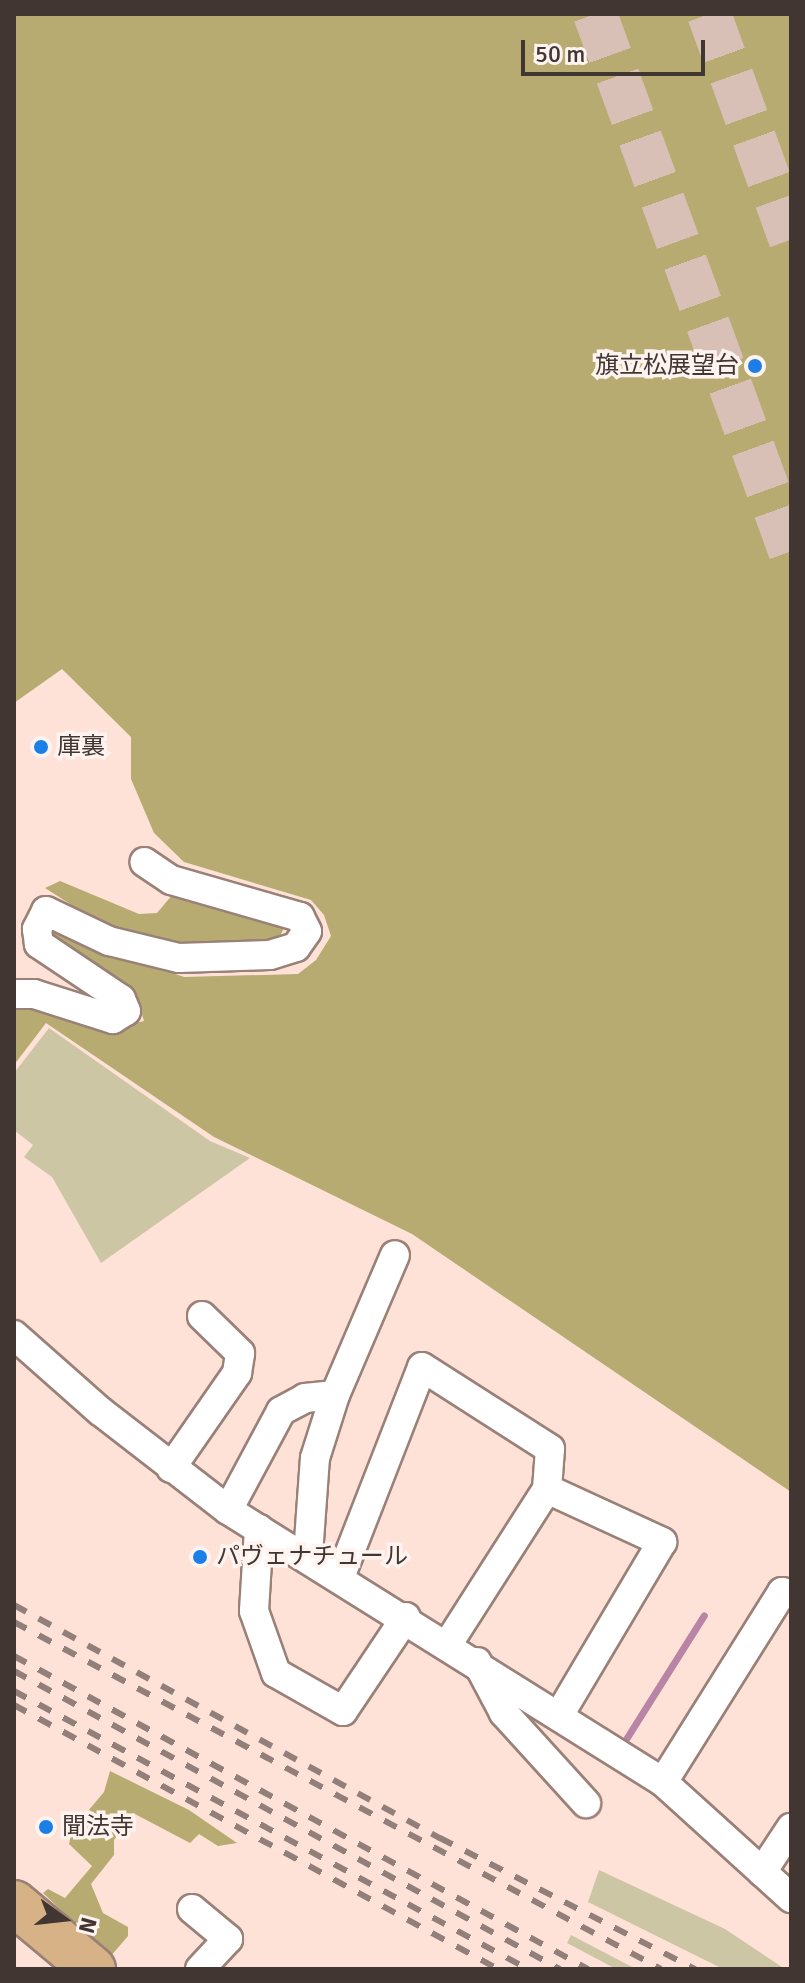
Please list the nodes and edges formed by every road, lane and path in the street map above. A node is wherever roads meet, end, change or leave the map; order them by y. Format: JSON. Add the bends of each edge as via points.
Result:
{"nodes":[{"id":1,"x":144,"y":862,"type":"dead end"},
{"id":2,"x":14,"y":994,"type":"edge"},
{"id":3,"x":395,"y":1255,"type":"dead end"},
{"id":4,"x":202,"y":1316,"type":"dead end"},
{"id":5,"x":14,"y":1335,"type":"edge"},
{"id":6,"x":335,"y":1395,"type":"junction"},
{"id":7,"x":171,"y":1468,"type":"junction"},
{"id":8,"x":547,"y":1489,"type":"junction"},
{"id":9,"x":228,"y":1510,"type":"junction"},
{"id":10,"x":259,"y":1529,"type":"junction"},
{"id":11,"x":308,"y":1555,"type":"junction"},
{"id":12,"x":341,"y":1575,"type":"junction"},
{"id":13,"x":791,"y":1594,"type":"edge"},
{"id":14,"x":406,"y":1617,"type":"junction"},
{"id":15,"x":448,"y":1644,"type":"junction"},
{"id":16,"x":477,"y":1661,"type":"junction"},
{"id":17,"x":560,"y":1714,"type":"junction"},
{"id":18,"x":663,"y":1782,"type":"junction"},
{"id":19,"x":586,"y":1803,"type":"dead end"},
{"id":20,"x":791,"y":1828,"type":"edge"},
{"id":21,"x":762,"y":1872,"type":"junction"},
{"id":22,"x":791,"y":1898,"type":"edge"},
{"id":23,"x":14,"y":1903,"type":"edge"},
{"id":24,"x":192,"y":1909,"type":"dead end"},
{"id":25,"x":93,"y":1969,"type":"edge"},
{"id":26,"x":200,"y":1969,"type":"edge"}],
"edges":[{"from":1,"to":2,"type":"street","via":[[171,880],[300,917],[307,931],[296,947],[270,955],[179,958],[109,941],[46,911],[37,929],[39,944],[121,999],[126,1011],[113,1019],[34,994]]},
{"from":3,"to":6,"type":"street"},
{"from":4,"to":7,"type":"street","via":[[240,1353],[237,1373]]},
{"from":5,"to":7,"type":"street"},
{"from":6,"to":9,"type":"street","via":[[305,1398],[281,1411]]},
{"from":6,"to":11,"type":"street","via":[[315,1458]]},
{"from":7,"to":9,"type":"street"},
{"from":8,"to":12,"type":"street","via":[[550,1449],[422,1367]]},
{"from":8,"to":15,"type":"street"},
{"from":8,"to":17,"type":"street","via":[[662,1542]]},
{"from":9,"to":10,"type":"street"},
{"from":10,"to":11,"type":"street"},
{"from":10,"to":14,"type":"street","via":[[254,1611],[276,1673],[343,1711]]},
{"from":11,"to":12,"type":"street"},
{"from":12,"to":14,"type":"street"},
{"from":13,"to":18,"type":"street","via":[[782,1592]]},
{"from":14,"to":15,"type":"street"},
{"from":15,"to":16,"type":"street"},
{"from":16,"to":17,"type":"street"},
{"from":16,"to":19,"type":"street","via":[[504,1713]]},
{"from":17,"to":18,"type":"street"},
{"from":18,"to":21,"type":"street"},
{"from":20,"to":21,"type":"street"},
{"from":21,"to":22,"type":"street"},
{"from":23,"to":25,"type":"main road"},
{"from":24,"to":26,"type":"street","via":[[228,1939]]}]}
